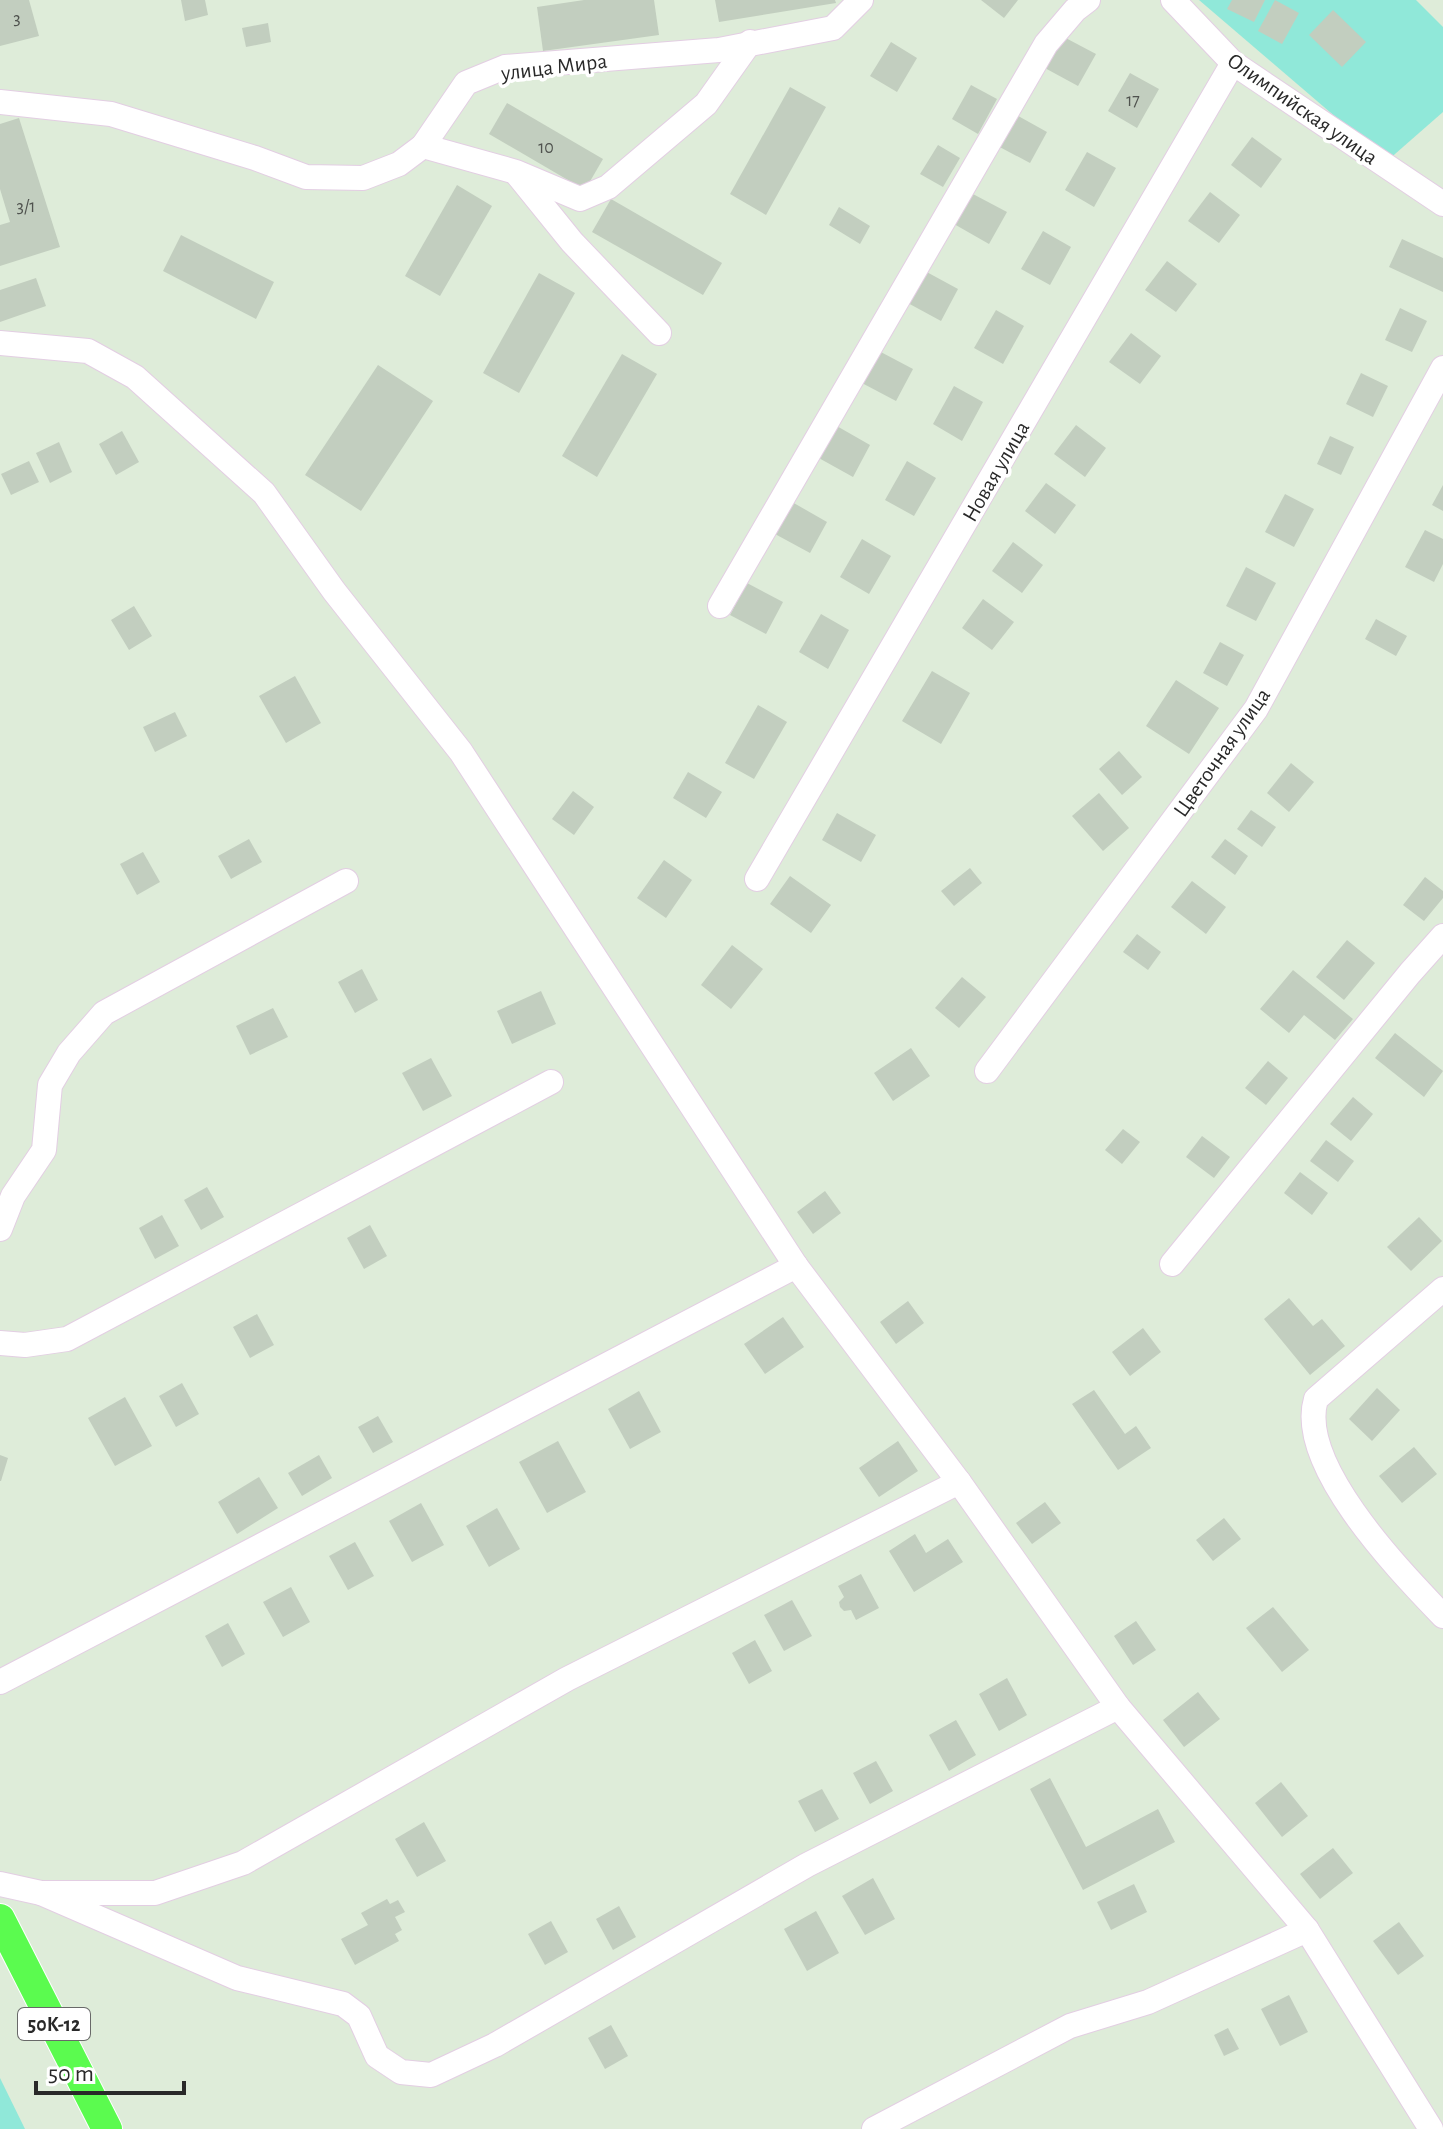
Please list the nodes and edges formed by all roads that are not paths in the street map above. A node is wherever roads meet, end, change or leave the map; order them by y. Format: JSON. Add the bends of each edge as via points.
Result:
{"nodes":[{"id":1,"x":861,"y":0,"type":"edge"},
{"id":2,"x":1088,"y":0,"type":"edge"},
{"id":3,"x":1173,"y":0,"type":"edge"},
{"id":4,"x":750,"y":42,"type":"junction"},
{"id":5,"x":1233,"y":63,"type":"junction"},
{"id":6,"x":0,"y":102,"type":"edge"},
{"id":7,"x":423,"y":146,"type":"junction"},
{"id":8,"x":516,"y":172,"type":"junction"},
{"id":9,"x":1443,"y":204,"type":"edge"},
{"id":10,"x":659,"y":333,"type":"dead end"},
{"id":11,"x":0,"y":343,"type":"edge"},
{"id":12,"x":1443,"y":368,"type":"edge"},
{"id":13,"x":720,"y":606,"type":"dead end"},
{"id":14,"x":757,"y":879,"type":"dead end"},
{"id":15,"x":346,"y":881,"type":"dead end"},
{"id":16,"x":1443,"y":936,"type":"edge"},
{"id":17,"x":987,"y":1071,"type":"dead end"},
{"id":18,"x":551,"y":1082,"type":"dead end"},
{"id":19,"x":0,"y":1229,"type":"edge"},
{"id":20,"x":1172,"y":1264,"type":"dead end"},
{"id":21,"x":796,"y":1266,"type":"junction"},
{"id":22,"x":1443,"y":1289,"type":"edge"},
{"id":23,"x":0,"y":1343,"type":"edge"},
{"id":24,"x":959,"y":1482,"type":"junction"},
{"id":25,"x":1443,"y":1616,"type":"edge"},
{"id":26,"x":0,"y":1682,"type":"edge"},
{"id":27,"x":1118,"y":1707,"type":"junction"},
{"id":28,"x":0,"y":1884,"type":"edge"},
{"id":29,"x":41,"y":1893,"type":"junction"},
{"id":30,"x":0,"y":1919,"type":"edge"},
{"id":31,"x":1307,"y":1930,"type":"junction"},
{"id":32,"x":107,"y":2129,"type":"edge"},
{"id":33,"x":874,"y":2129,"type":"edge"},
{"id":34,"x":1431,"y":2129,"type":"edge"}],
"edges":[{"from":1,"to":4,"type":"street","name":"улица Мира","via":[[833,28]]},
{"from":2,"to":13,"type":"street","via":[[1046,44]]},
{"from":3,"to":5,"type":"street","name":"Олимпийская улица"},
{"from":4,"to":7,"type":"street","name":"улица Мира","via":[[719,50],[505,67],[466,83]]},
{"from":4,"to":8,"type":"street","via":[[706,104],[608,187],[580,199]]},
{"from":5,"to":9,"type":"street","name":"Олимпийская улица"},
{"from":5,"to":14,"type":"street","name":"Новая улица"},
{"from":6,"to":7,"type":"street","name":"улица Мира","via":[[111,114],[306,177],[363,178],[399,164]]},
{"from":7,"to":8,"type":"street"},
{"from":8,"to":10,"type":"street","via":[[572,242]]},
{"from":11,"to":21,"type":"street","via":[[88,351],[135,377],[264,493],[461,752]]},
{"from":12,"to":17,"type":"street","name":"Цветочная улица","via":[[1256,709]]},
{"from":15,"to":19,"type":"street","via":[[104,1013],[50,1085],[44,1150],[13,1196]]},
{"from":16,"to":20,"type":"street"},
{"from":18,"to":23,"type":"street","via":[[67,1339]]},
{"from":21,"to":24,"type":"street"},
{"from":21,"to":26,"type":"street"},
{"from":22,"to":25,"type":"street","via":[[1316,1399],[1312,1412],[1317,1438],[1348,1507]]},
{"from":24,"to":27,"type":"street"},
{"from":24,"to":29,"type":"street","via":[[567,1679],[243,1863],[155,1893]]},
{"from":27,"to":29,"type":"street","via":[[807,1865],[495,2045],[431,2075],[401,2072],[377,2056],[359,2016],[343,2004],[237,1978]]},
{"from":27,"to":31,"type":"street"},
{"from":28,"to":29,"type":"street"},
{"from":30,"to":32,"type":"main road","number":"50К-12"},
{"from":31,"to":33,"type":"street","via":[[1148,2002],[1070,2026]]},
{"from":31,"to":34,"type":"street"}]}
